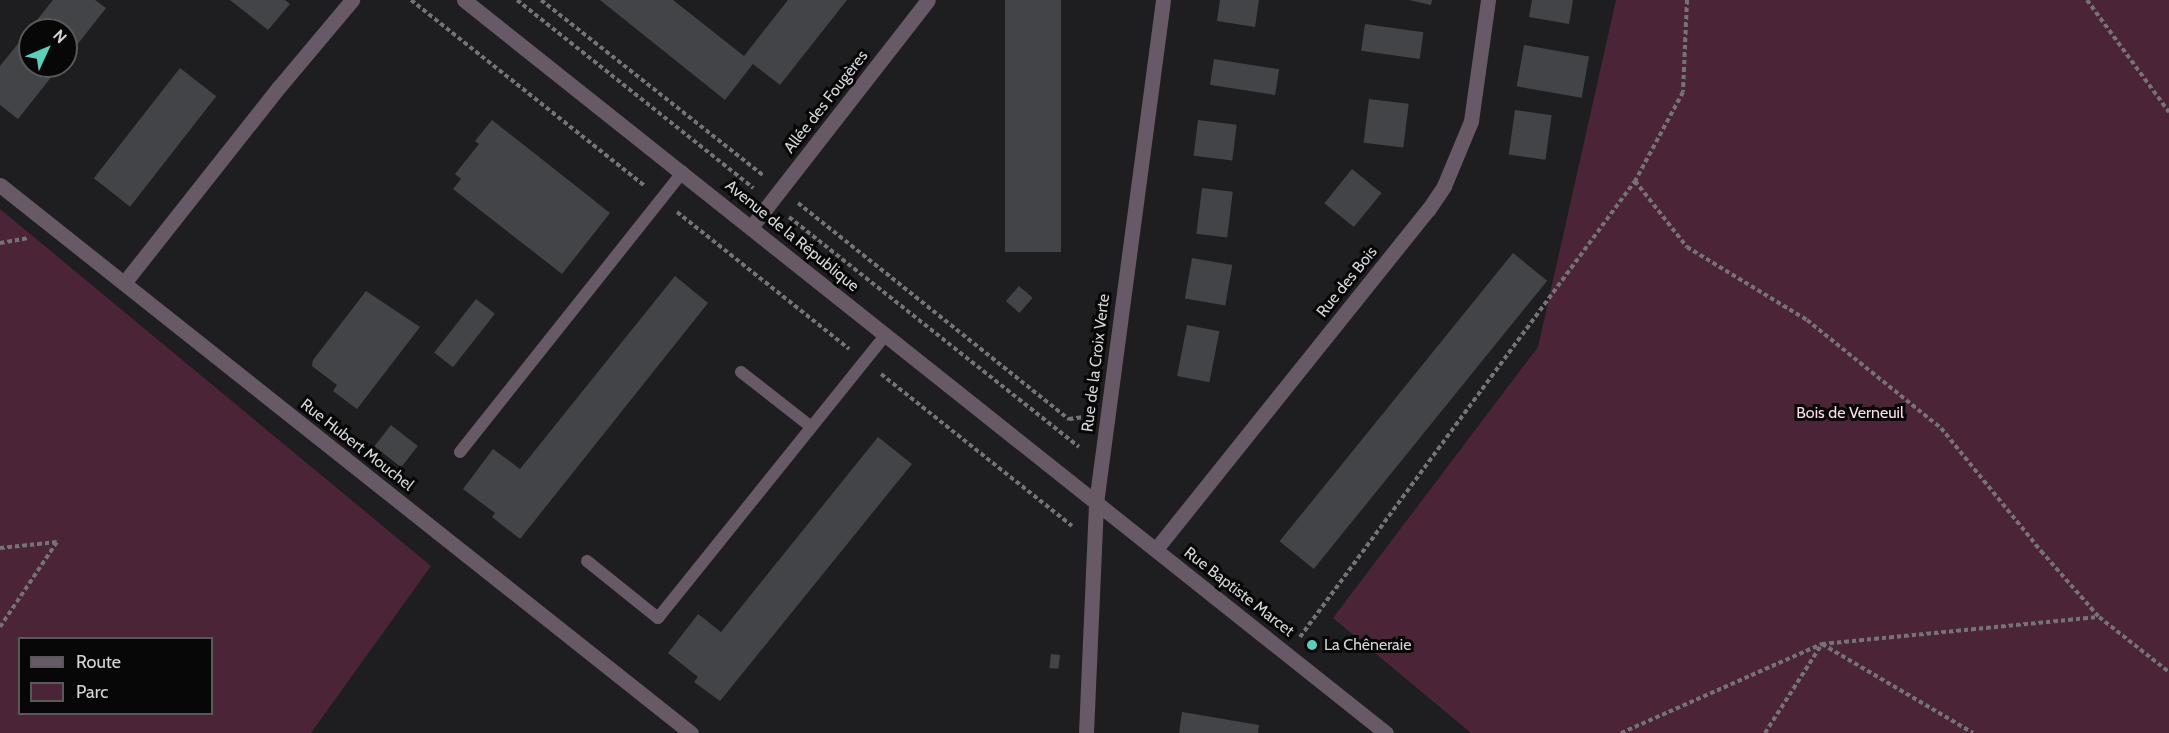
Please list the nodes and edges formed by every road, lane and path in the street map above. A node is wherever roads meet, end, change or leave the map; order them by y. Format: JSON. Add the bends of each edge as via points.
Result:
{"nodes":[{"id":1,"x":352,"y":0,"type":"edge"},
{"id":2,"x":411,"y":0,"type":"edge"},
{"id":3,"x":464,"y":0,"type":"edge"},
{"id":4,"x":517,"y":0,"type":"edge"},
{"id":5,"x":541,"y":0,"type":"edge"},
{"id":6,"x":928,"y":0,"type":"edge"},
{"id":7,"x":1163,"y":0,"type":"edge"},
{"id":8,"x":1488,"y":0,"type":"edge"},
{"id":9,"x":1687,"y":0,"type":"edge"},
{"id":10,"x":2087,"y":0,"type":"edge"},
{"id":11,"x":2169,"y":112,"type":"edge"},
{"id":12,"x":683,"y":172,"type":"junction"},
{"id":13,"x":1635,"y":181,"type":"junction"},
{"id":14,"x":0,"y":185,"type":"edge"},
{"id":15,"x":775,"y":195,"type":"junction"},
{"id":16,"x":662,"y":200,"type":"junction"},
{"id":17,"x":752,"y":226,"type":"junction"},
{"id":18,"x":124,"y":283,"type":"junction"},
{"id":19,"x":886,"y":334,"type":"junction"},
{"id":20,"x":865,"y":362,"type":"junction"},
{"id":21,"x":741,"y":372,"type":"dead end"},
{"id":22,"x":1107,"y":415,"type":"junction"},
{"id":23,"x":810,"y":426,"type":"junction"},
{"id":24,"x":460,"y":452,"type":"dead end"},
{"id":25,"x":1102,"y":464,"type":"junction"},
{"id":26,"x":1096,"y":503,"type":"junction"},
{"id":27,"x":1095,"y":544,"type":"junction"},
{"id":28,"x":0,"y":548,"type":"edge"},
{"id":29,"x":1156,"y":549,"type":"junction"},
{"id":30,"x":587,"y":561,"type":"dead end"},
{"id":31,"x":2099,"y":617,"type":"junction"},
{"id":32,"x":0,"y":627,"type":"edge"},
{"id":33,"x":1822,"y":645,"type":"junction"},
{"id":34,"x":1288,"y":654,"type":"junction"},
{"id":35,"x":2169,"y":672,"type":"edge"},
{"id":36,"x":691,"y":733,"type":"edge"},
{"id":37,"x":1086,"y":733,"type":"edge"},
{"id":38,"x":1386,"y":733,"type":"edge"},
{"id":39,"x":1621,"y":733,"type":"edge"},
{"id":40,"x":1765,"y":733,"type":"edge"},
{"id":41,"x":1973,"y":733,"type":"edge"}],
"edges":[{"from":1,"to":18,"type":"street"},
{"from":2,"to":16,"type":"path"},
{"from":3,"to":12,"type":"street","name":"Avenue de la République"},
{"from":4,"to":15,"type":"path"},
{"from":5,"to":15,"type":"path"},
{"from":6,"to":15,"type":"street","name":"Allée des Fougères"},
{"from":7,"to":22,"type":"street","name":"Rue de la Croix Verte"},
{"from":8,"to":29,"type":"street","name":"Rue des Bois","via":[[1471,121],[1444,186]]},
{"from":9,"to":13,"type":"path","via":[[1683,92]]},
{"from":10,"to":11,"type":"path"},
{"from":12,"to":16,"type":"lane"},
{"from":12,"to":17,"type":"street","name":"Avenue de la République"},
{"from":13,"to":31,"type":"path","via":[[1687,246],[1806,320],[1941,428]]},
{"from":13,"to":34,"type":"path"},
{"from":14,"to":18,"type":"street","name":"Rue Hubert Mouchel"},
{"from":15,"to":17,"type":"street","name":"Allée des Fougères"},
{"from":15,"to":22,"type":"path","via":[[1069,419]]},
{"from":15,"to":25,"type":"path"},
{"from":16,"to":20,"type":"path"},
{"from":16,"to":24,"type":"lane"},
{"from":17,"to":19,"type":"street","name":"Avenue de la République"},
{"from":18,"to":36,"type":"street","name":"Rue Hubert Mouchel"},
{"from":19,"to":20,"type":"lane"},
{"from":19,"to":26,"type":"street","name":"Avenue de la République"},
{"from":20,"to":23,"type":"lane"},
{"from":20,"to":27,"type":"path"},
{"from":21,"to":23,"type":"lane"},
{"from":22,"to":25,"type":"street","name":"Rue de la Croix Verte"},
{"from":23,"to":30,"type":"lane","via":[[658,618]]},
{"from":25,"to":26,"type":"street","name":"Rue de la Croix Verte"},
{"from":26,"to":27,"type":"street","name":"Rue de la Croix Verte"},
{"from":26,"to":29,"type":"street","name":"Rue Baptiste Marcet"},
{"from":27,"to":37,"type":"street","name":"Rue de la Croix Verte"},
{"from":28,"to":32,"type":"path","via":[[57,542]]},
{"from":29,"to":34,"type":"street","name":"Rue Baptiste Marcet"},
{"from":31,"to":33,"type":"path"},
{"from":31,"to":35,"type":"path"},
{"from":33,"to":39,"type":"path"},
{"from":33,"to":40,"type":"path"},
{"from":33,"to":41,"type":"path"},
{"from":34,"to":38,"type":"street","name":"Rue Baptiste Marcet"}]}
